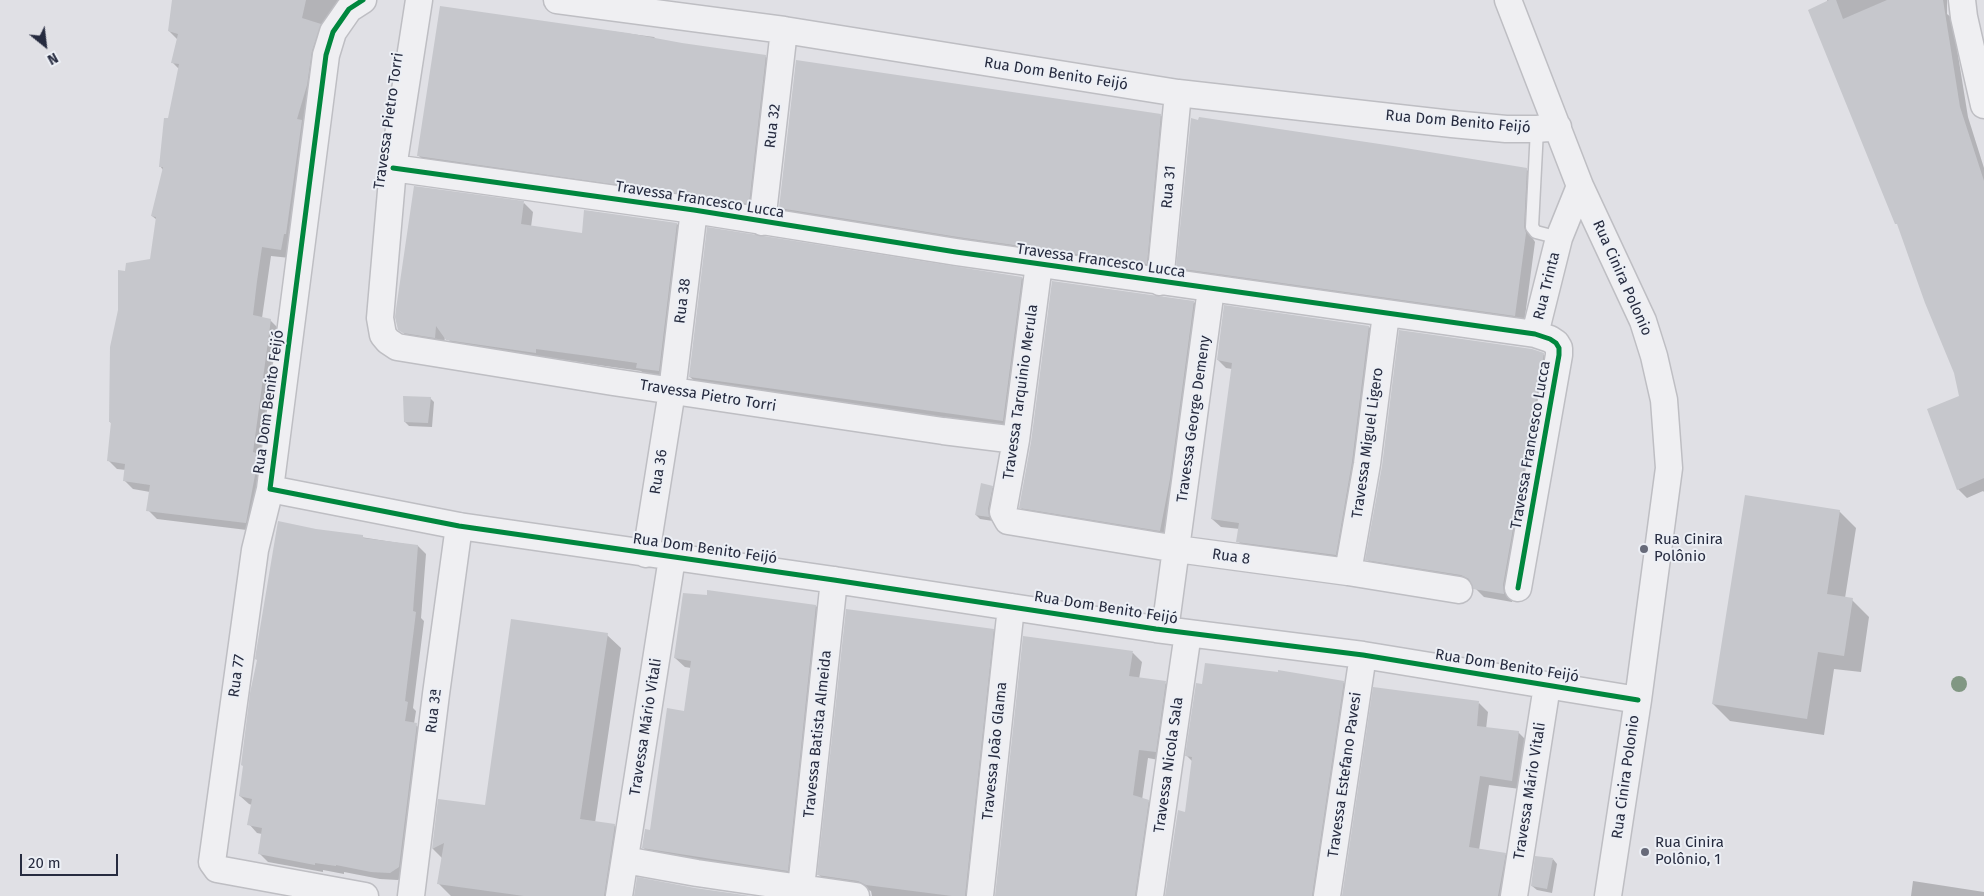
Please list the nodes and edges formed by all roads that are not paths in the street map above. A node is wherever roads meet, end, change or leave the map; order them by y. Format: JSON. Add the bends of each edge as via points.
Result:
{"nodes":[{"id":1,"x":363,"y":0,"type":"edge"},
{"id":2,"x":419,"y":0,"type":"edge"},
{"id":3,"x":557,"y":0,"type":"edge"},
{"id":4,"x":1508,"y":0,"type":"edge"},
{"id":5,"x":1962,"y":0,"type":"edge"},
{"id":6,"x":784,"y":30,"type":"junction"},
{"id":7,"x":1178,"y":93,"type":"junction"},
{"id":8,"x":1984,"y":104,"type":"edge"},
{"id":9,"x":1547,"y":128,"type":"junction"},
{"id":10,"x":393,"y":168,"type":"junction"},
{"id":11,"x":1580,"y":186,"type":"junction"},
{"id":12,"x":694,"y":210,"type":"junction"},
{"id":13,"x":762,"y":222,"type":"junction"},
{"id":14,"x":1558,"y":238,"type":"junction"},
{"id":15,"x":1038,"y":264,"type":"junction"},
{"id":16,"x":1160,"y":282,"type":"junction"},
{"id":17,"x":1211,"y":289,"type":"junction"},
{"id":18,"x":1386,"y":314,"type":"junction"},
{"id":19,"x":1535,"y":334,"type":"junction"},
{"id":20,"x":672,"y":391,"type":"junction"},
{"id":21,"x":1016,"y":440,"type":"junction"},
{"id":22,"x":270,"y":489,"type":"junction"},
{"id":23,"x":1005,"y":518,"type":"joint"},
{"id":24,"x":460,"y":526,"type":"junction"},
{"id":25,"x":1177,"y":550,"type":"junction"},
{"id":26,"x":646,"y":554,"type":"junction"},
{"id":27,"x":672,"y":558,"type":"junction"},
{"id":28,"x":1348,"y":572,"type":"junction"},
{"id":29,"x":834,"y":580,"type":"junction"},
{"id":30,"x":1518,"y":588,"type":"dead end"},
{"id":31,"x":1459,"y":590,"type":"dead end"},
{"id":32,"x":1011,"y":607,"type":"junction"},
{"id":33,"x":1177,"y":632,"type":"junction"},
{"id":34,"x":1363,"y":655,"type":"junction"},
{"id":35,"x":1546,"y":686,"type":"junction"},
{"id":36,"x":1638,"y":700,"type":"junction"},
{"id":37,"x":625,"y":860,"type":"junction"},
{"id":38,"x":801,"y":888,"type":"junction"},
{"id":39,"x":365,"y":896,"type":"edge"},
{"id":40,"x":411,"y":896,"type":"edge"},
{"id":41,"x":619,"y":896,"type":"edge"},
{"id":42,"x":856,"y":896,"type":"edge"},
{"id":43,"x":980,"y":896,"type":"edge"},
{"id":44,"x":1150,"y":896,"type":"edge"},
{"id":45,"x":1327,"y":896,"type":"edge"},
{"id":46,"x":1514,"y":896,"type":"edge"},
{"id":47,"x":1608,"y":896,"type":"edge"}],
"edges":[{"from":1,"to":22,"type":"street","name":"Rua Dom Benito Feijó","via":[[349,9],[333,32],[326,55]]},
{"from":2,"to":10,"type":"street","name":"Travessa Pietro Torri"},
{"from":3,"to":6,"type":"street","name":"Rua Dom Benito Feijó"},
{"from":4,"to":9,"type":"street","name":"Rua Cinira Polonio"},
{"from":5,"to":8,"type":"street"},
{"from":6,"to":7,"type":"street","name":"Rua Dom Benito Feijó"},
{"from":6,"to":13,"type":"street","name":"Rua 32"},
{"from":7,"to":9,"type":"street","name":"Rua Dom Benito Feijó","via":[[1452,124],[1506,129]]},
{"from":7,"to":16,"type":"street","name":"Rua 31"},
{"from":9,"to":11,"type":"street","name":"Rua Cinira Polonio"},
{"from":9,"to":14,"type":"lane","via":[[1531,223],[1536,232]]},
{"from":10,"to":12,"type":"street","name":"Travessa Francesco Lucca"},
{"from":10,"to":20,"type":"street","name":"Travessa Pietro Torri","via":[[380,318],[383,335],[388,341],[397,347]]},
{"from":11,"to":14,"type":"street","name":"Rua Trinta"},
{"from":11,"to":36,"type":"street","name":"Rua Cinira Polonio","via":[[1643,321],[1664,400],[1669,468]]},
{"from":12,"to":13,"type":"street","name":"Travessa Francesco Lucca"},
{"from":12,"to":20,"type":"street","name":"Rua 38"},
{"from":13,"to":15,"type":"street","name":"Travessa Francesco Lucca"},
{"from":14,"to":19,"type":"street","name":"Rua Trinta"},
{"from":15,"to":16,"type":"street","name":"Travessa Francesco Lucca"},
{"from":15,"to":21,"type":"street","name":"Travessa Tarquinio Merula"},
{"from":16,"to":17,"type":"street","name":"Travessa Francesco Lucca"},
{"from":17,"to":18,"type":"street","name":"Travessa Francesco Lucca"},
{"from":17,"to":25,"type":"street","name":"Travessa George Demeny"},
{"from":18,"to":19,"type":"street","name":"Travessa Francesco Lucca"},
{"from":18,"to":28,"type":"street","name":"Travessa Miguel Ligero","via":[[1368,464]]},
{"from":19,"to":30,"type":"street","name":"Travessa Francesco Lucca","via":[[1556,343],[1559,355]]},
{"from":20,"to":21,"type":"street","name":"Travessa Pietro Torri"},
{"from":20,"to":26,"type":"street","name":"Rua 36"},
{"from":21,"to":23,"type":"street","name":"Travessa Tarquinio Merula","via":[[1003,512]]},
{"from":22,"to":24,"type":"street","name":"Rua Dom Benito Feijó"},
{"from":22,"to":39,"type":"street","name":"Rua 77","via":[[254,550],[213,865],[217,869]]},
{"from":23,"to":25,"type":"street","name":"Rua 8","via":[[1011,522]]},
{"from":24,"to":26,"type":"street","name":"Rua Dom Benito Feijó"},
{"from":24,"to":40,"type":"street","name":"Rua 3ª"},
{"from":25,"to":28,"type":"street","name":"Rua 8"},
{"from":25,"to":33,"type":"street","name":"Travessa George Demeny"},
{"from":26,"to":27,"type":"street","name":"Rua Dom Benito Feijó"},
{"from":27,"to":29,"type":"street","name":"Rua Dom Benito Feijó"},
{"from":27,"to":37,"type":"street","name":"Travessa Mário Vitali"},
{"from":28,"to":31,"type":"street","name":"Rua 8"},
{"from":29,"to":32,"type":"street","name":"Rua Dom Benito Feijó"},
{"from":29,"to":38,"type":"street","name":"Travessa Batista Almeida"},
{"from":32,"to":33,"type":"street","name":"Rua Dom Benito Feijó"},
{"from":32,"to":43,"type":"street","name":"Travessa João Glama"},
{"from":33,"to":34,"type":"street","name":"Rua Dom Benito Feijó"},
{"from":33,"to":44,"type":"street","name":"Travessa Nicola Sala"},
{"from":34,"to":35,"type":"street","name":"Rua Dom Benito Feijó"},
{"from":34,"to":45,"type":"street","name":"Travessa Estefano Pavesi"},
{"from":35,"to":36,"type":"street","name":"Rua Dom Benito Feijó"},
{"from":35,"to":46,"type":"street","name":"Travessa Mário Vitali"},
{"from":36,"to":47,"type":"street","name":"Rua Cinira Polonio"},
{"from":37,"to":38,"type":"street"},
{"from":37,"to":41,"type":"street","name":"Travessa Mário Vitali"},
{"from":38,"to":42,"type":"street"}]}
